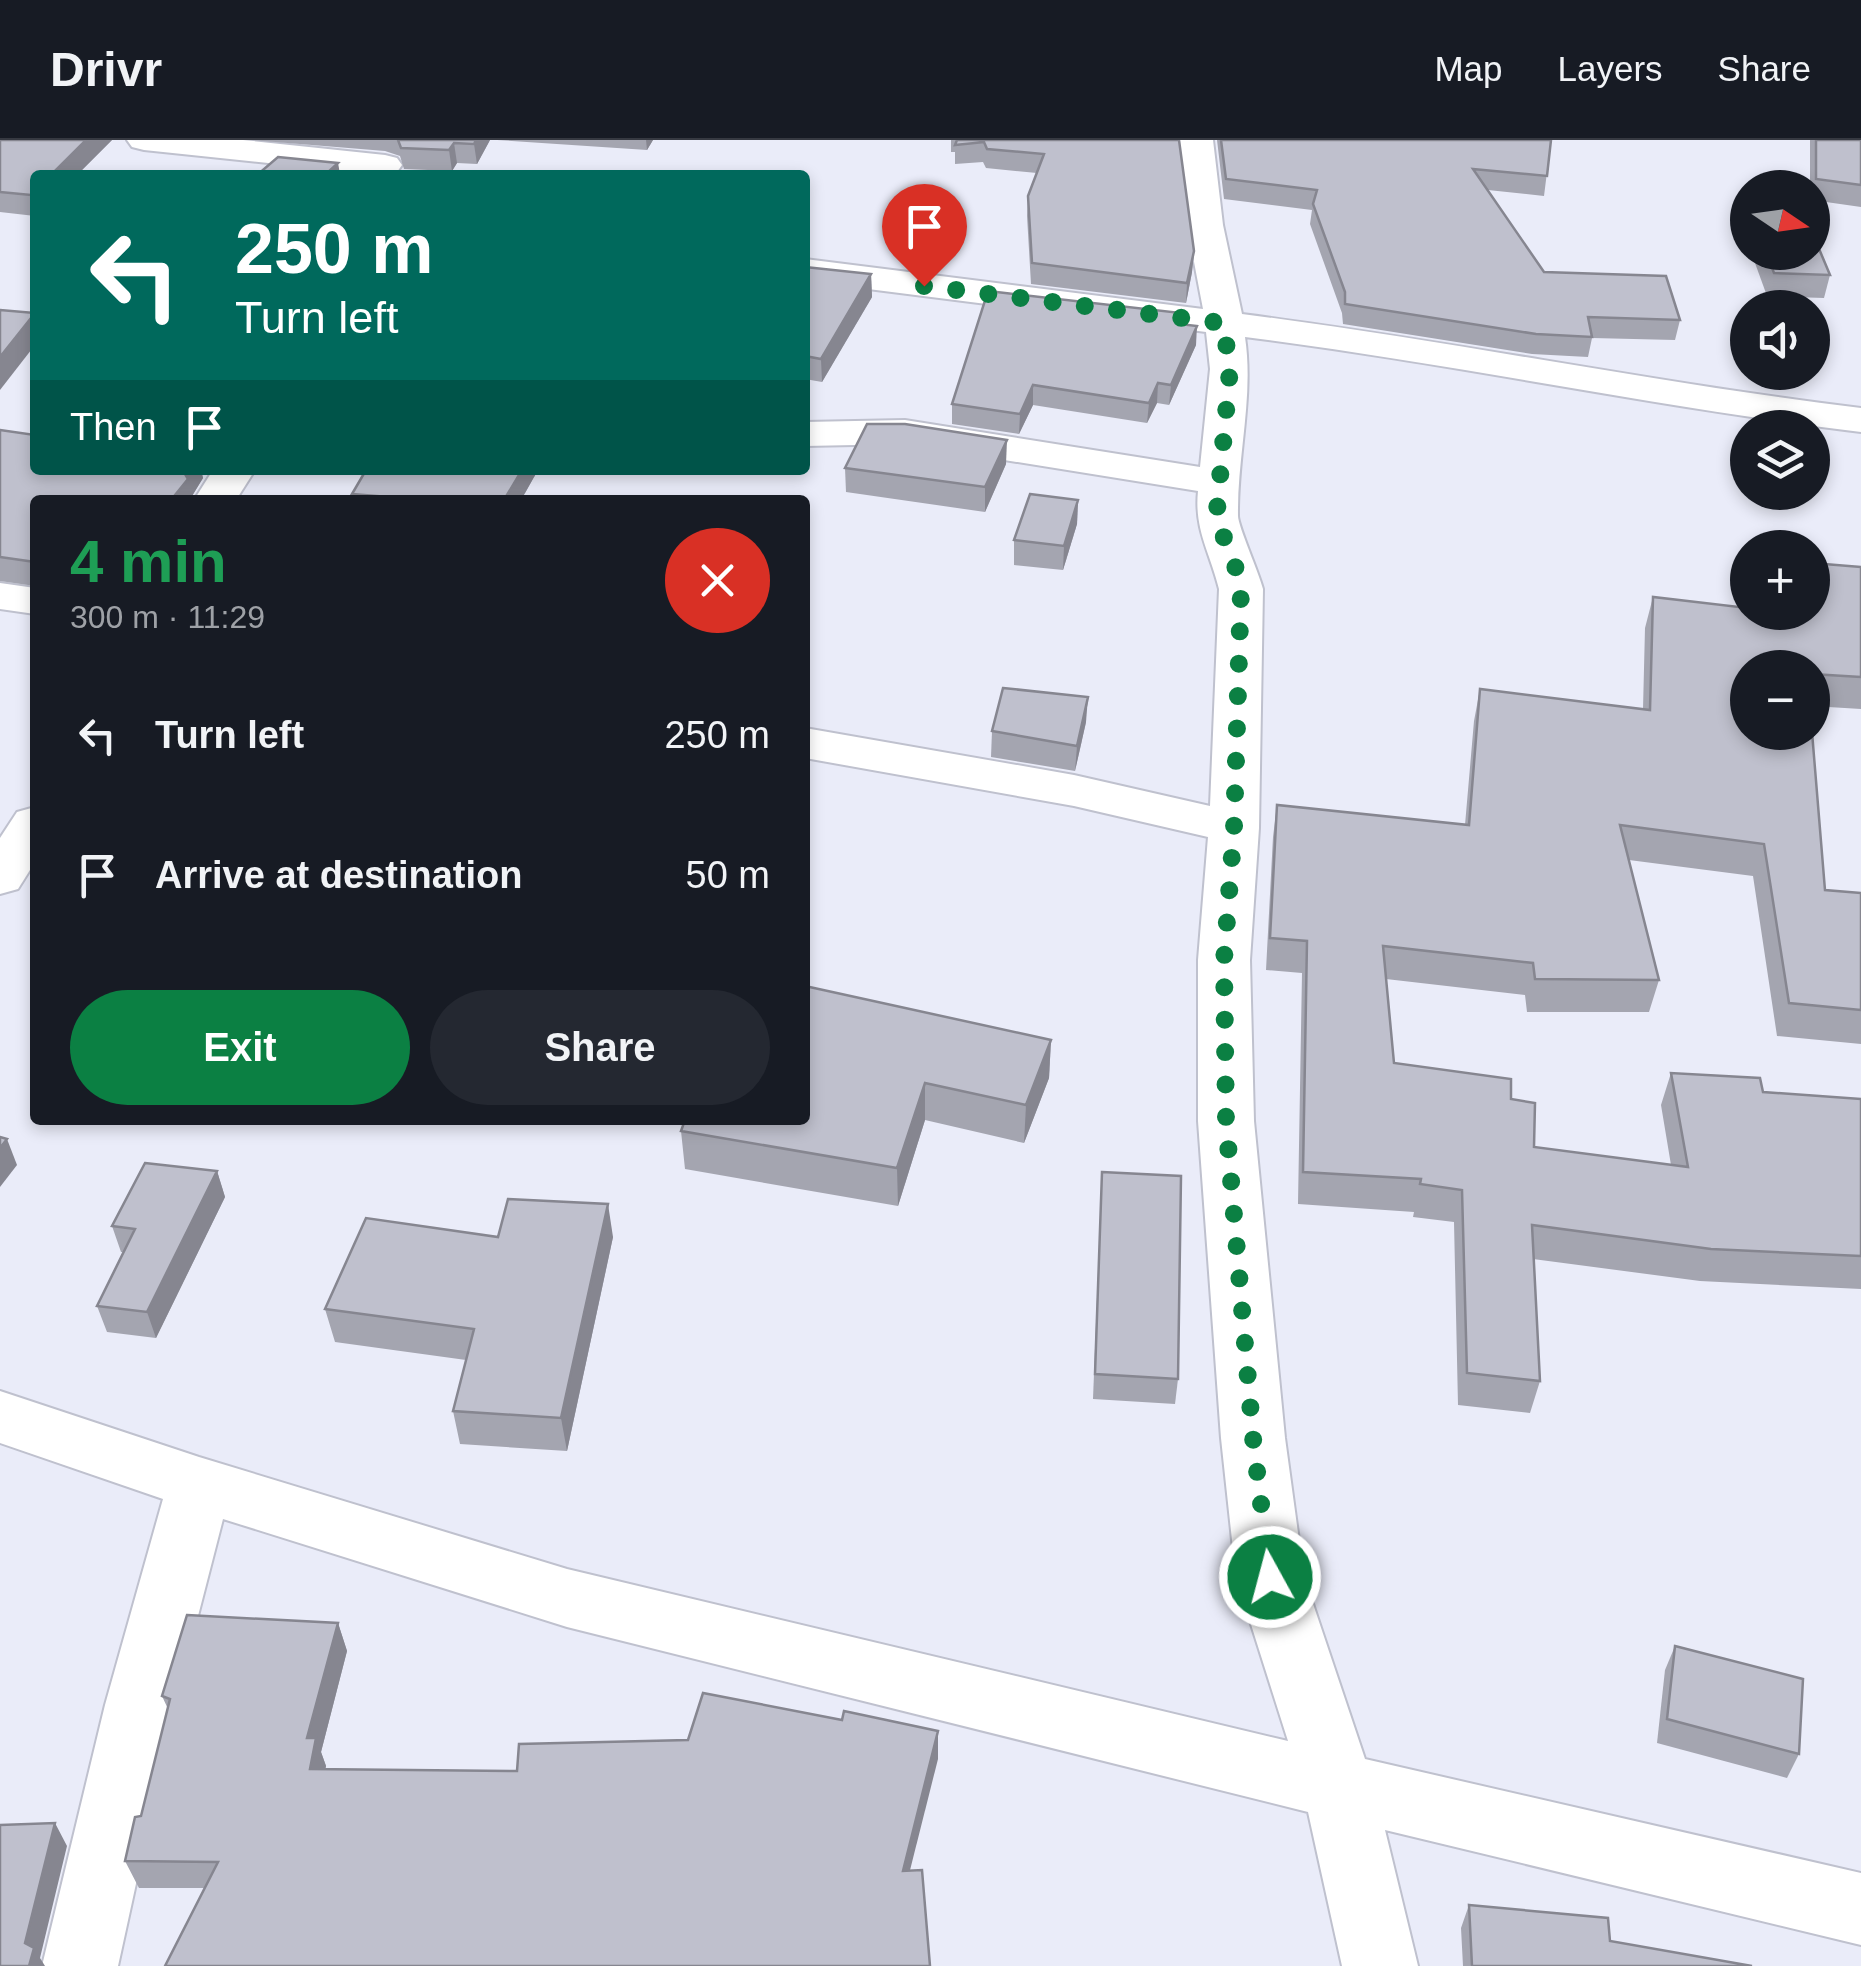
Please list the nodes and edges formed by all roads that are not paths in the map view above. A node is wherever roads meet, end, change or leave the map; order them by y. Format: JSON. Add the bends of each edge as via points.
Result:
{"nodes":[{"id":1,"x":144,"y":140,"type":"edge"},
{"id":2,"x":1196,"y":140,"type":"edge"},
{"id":3,"x":387,"y":160,"type":"edge"},
{"id":4,"x":810,"y":271,"type":"edge"},
{"id":5,"x":1223,"y":323,"type":"junction"},
{"id":6,"x":1861,"y":420,"type":"edge"},
{"id":7,"x":810,"y":434,"type":"edge"},
{"id":8,"x":1217,"y":482,"type":"junction"},
{"id":9,"x":0,"y":596,"type":"edge"},
{"id":10,"x":30,"y":600,"type":"edge"},
{"id":11,"x":810,"y":744,"type":"edge"},
{"id":12,"x":1234,"y":828,"type":"junction"},
{"id":13,"x":30,"y":831,"type":"edge"},
{"id":14,"x":0,"y":878,"type":"edge"},
{"id":15,"x":0,"y":1418,"type":"edge"},
{"id":16,"x":199,"y":1484,"type":"junction"},
{"id":17,"x":1338,"y":1786,"type":"junction"},
{"id":18,"x":1861,"y":1909,"type":"edge"},
{"id":19,"x":80,"y":1966,"type":"edge"},
{"id":20,"x":1380,"y":1966,"type":"edge"}],
"edges":[{"from":1,"to":3,"type":"street"},
{"from":2,"to":5,"type":"street"},
{"from":4,"to":5,"type":"street"},
{"from":5,"to":6,"type":"street"},
{"from":5,"to":8,"type":"street","via":[[1230,369]]},
{"from":7,"to":8,"type":"street","via":[[905,432]]},
{"from":8,"to":12,"type":"street","via":[[1216,521],[1241,589]]},
{"from":9,"to":10,"type":"street"},
{"from":11,"to":12,"type":"street","via":[[1043,783]]},
{"from":12,"to":17,"type":"street","via":[[1224,960],[1226,1121],[1253,1438],[1270,1577]]},
{"from":13,"to":14,"type":"street"},
{"from":15,"to":16,"type":"street"},
{"from":16,"to":17,"type":"street","via":[[566,1598]]},
{"from":16,"to":19,"type":"street"},
{"from":17,"to":18,"type":"street"},
{"from":17,"to":20,"type":"street"}]}
